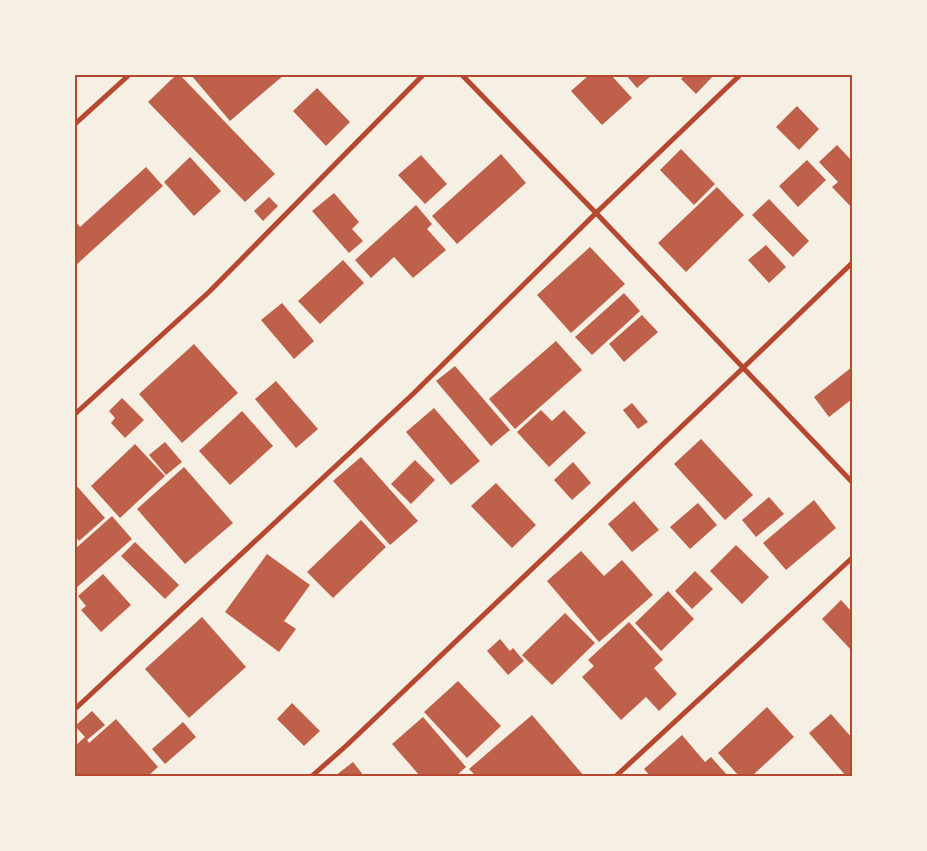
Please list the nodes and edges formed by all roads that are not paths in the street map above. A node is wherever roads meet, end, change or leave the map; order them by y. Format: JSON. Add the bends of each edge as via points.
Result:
{"nodes":[{"id":1,"x":129,"y":75,"type":"edge"},
{"id":2,"x":423,"y":75,"type":"edge"},
{"id":3,"x":462,"y":75,"type":"edge"},
{"id":4,"x":740,"y":75,"type":"edge"},
{"id":5,"x":75,"y":124,"type":"edge"},
{"id":6,"x":596,"y":213,"type":"junction"},
{"id":7,"x":852,"y":263,"type":"edge"},
{"id":8,"x":743,"y":368,"type":"junction"},
{"id":9,"x":75,"y":414,"type":"edge"},
{"id":10,"x":852,"y":482,"type":"edge"},
{"id":11,"x":852,"y":558,"type":"edge"},
{"id":12,"x":75,"y":709,"type":"edge"},
{"id":13,"x":312,"y":776,"type":"edge"},
{"id":14,"x":616,"y":776,"type":"edge"}],
"edges":[{"from":1,"to":5,"type":"street"},
{"from":2,"to":9,"type":"street","via":[[209,292]]},
{"from":3,"to":6,"type":"street"},
{"from":4,"to":6,"type":"street"},
{"from":6,"to":8,"type":"street"},
{"from":6,"to":12,"type":"street","via":[[414,392]]},
{"from":7,"to":8,"type":"street"},
{"from":8,"to":10,"type":"street"},
{"from":8,"to":13,"type":"street"},
{"from":11,"to":14,"type":"street"}]}
